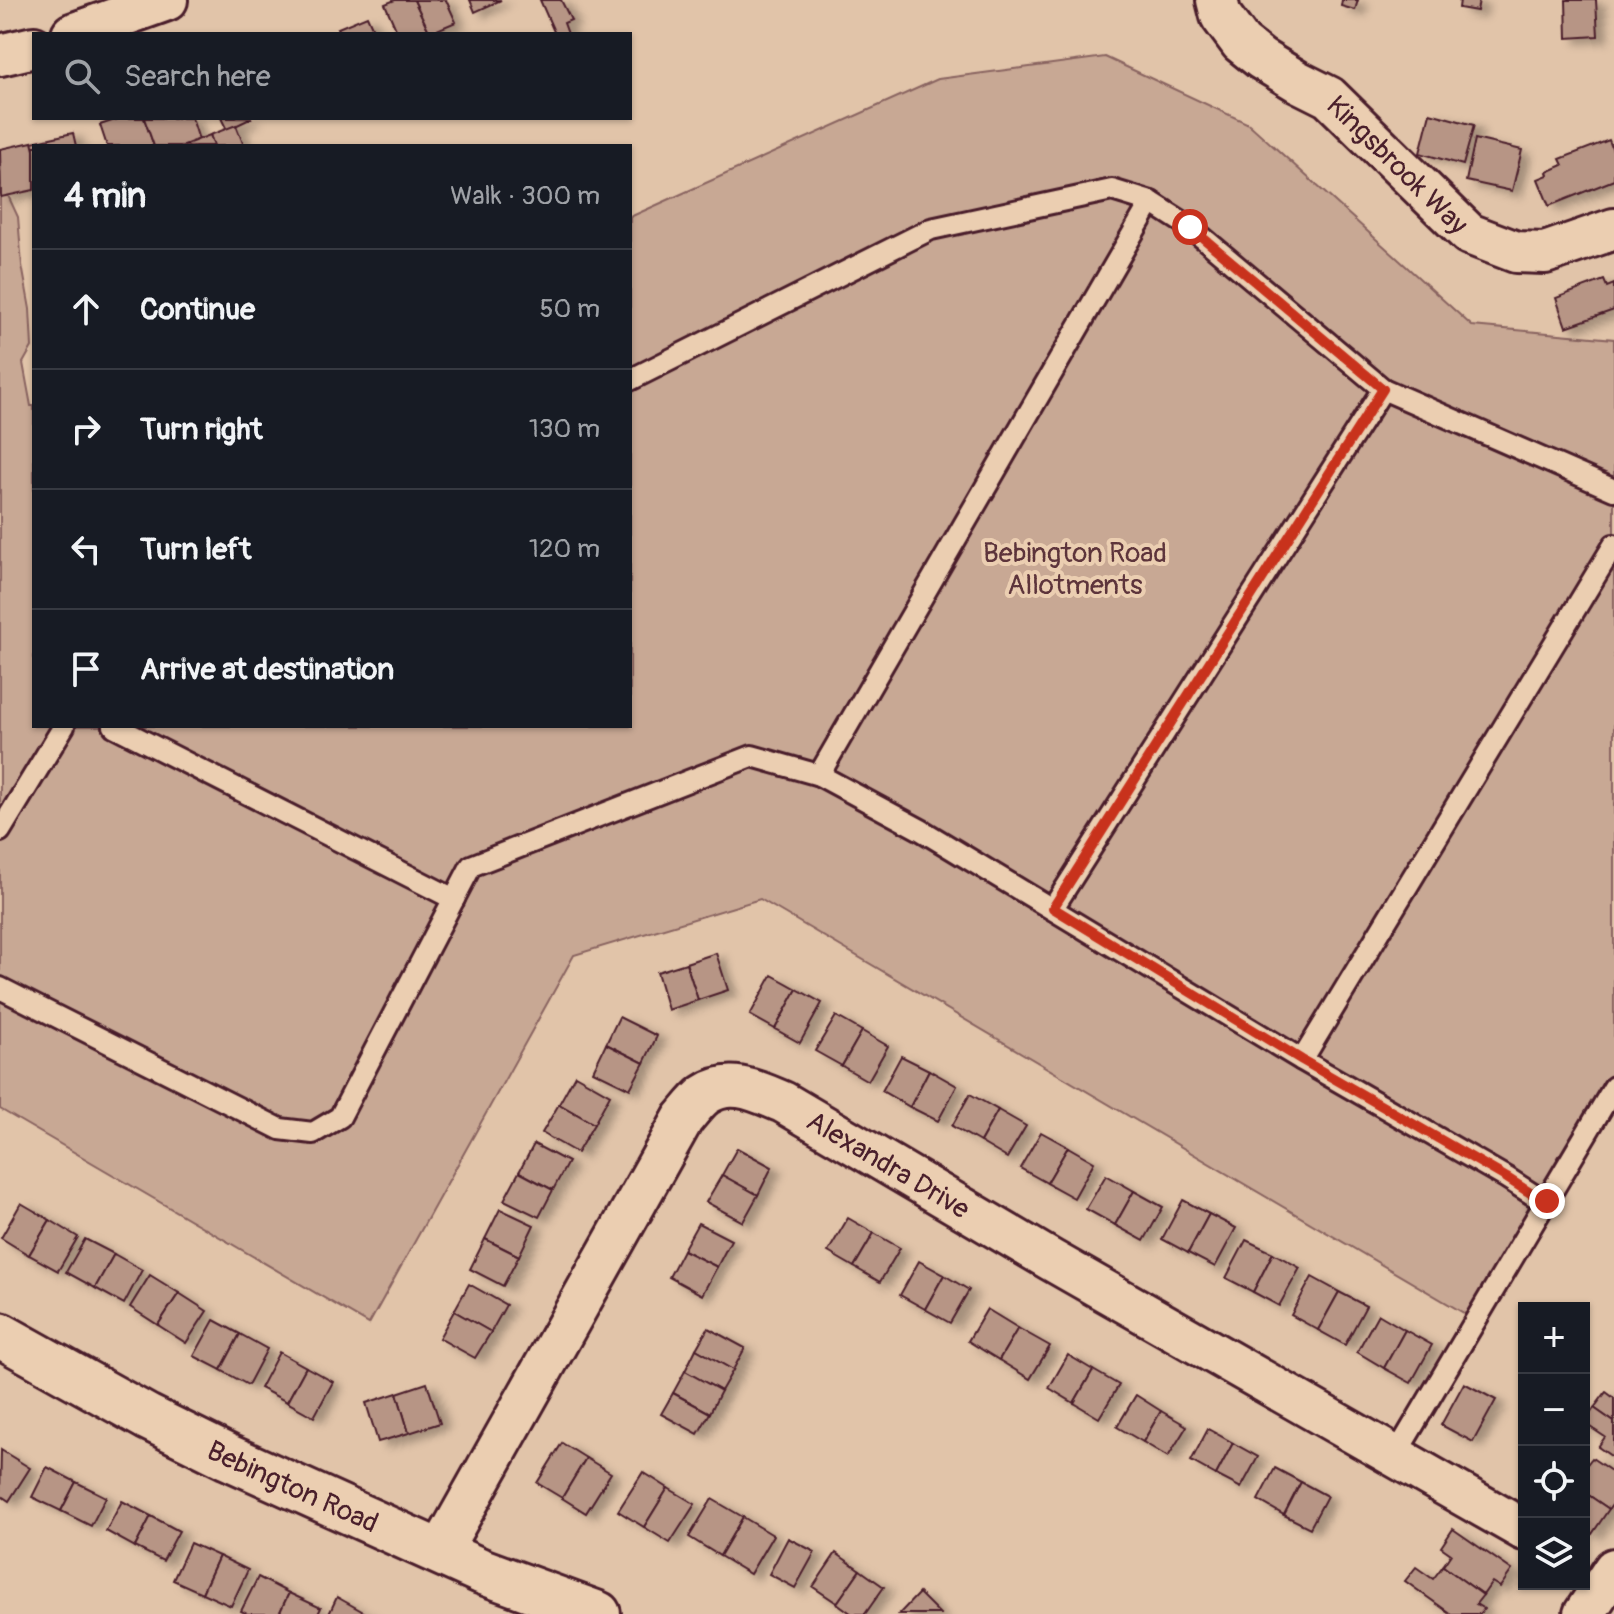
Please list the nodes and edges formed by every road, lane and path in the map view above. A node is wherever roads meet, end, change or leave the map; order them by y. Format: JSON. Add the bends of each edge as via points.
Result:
{"nodes":[{"id":1,"x":1217,"y":0,"type":"edge"},
{"id":2,"x":147,"y":4,"type":"edge"},
{"id":3,"x":77,"y":32,"type":"edge"},
{"id":4,"x":32,"y":48,"type":"edge"},
{"id":5,"x":0,"y":55,"type":"edge"},
{"id":6,"x":1151,"y":202,"type":"junction"},
{"id":7,"x":1614,"y":229,"type":"edge"},
{"id":8,"x":632,"y":379,"type":"edge"},
{"id":9,"x":1383,"y":389,"type":"junction"},
{"id":10,"x":1614,"y":490,"type":"edge"},
{"id":11,"x":1614,"y":545,"type":"edge"},
{"id":12,"x":63,"y":728,"type":"edge"},
{"id":13,"x":118,"y":728,"type":"edge"},
{"id":14,"x":819,"y":775,"type":"junction"},
{"id":15,"x":0,"y":831,"type":"edge"},
{"id":16,"x":454,"y":899,"type":"junction"},
{"id":17,"x":1053,"y":908,"type":"junction"},
{"id":18,"x":0,"y":988,"type":"edge"},
{"id":19,"x":1302,"y":1060,"type":"junction"},
{"id":20,"x":1614,"y":1087,"type":"edge"},
{"id":21,"x":1546,"y":1203,"type":"junction"},
{"id":22,"x":0,"y":1335,"type":"edge"},
{"id":23,"x":1395,"y":1456,"type":"junction"},
{"id":24,"x":1518,"y":1527,"type":"edge"},
{"id":25,"x":440,"y":1552,"type":"junction"},
{"id":26,"x":1602,"y":1571,"type":"edge"},
{"id":27,"x":540,"y":1604,"type":"edge"},
{"id":28,"x":598,"y":1614,"type":"edge"},
{"id":29,"x":1584,"y":1614,"type":"edge"}],
"edges":[{"from":1,"to":7,"type":"street","name":"Kingsbrook Way","via":[[1221,16],[1241,43],[1329,97],[1469,234],[1516,252],[1545,253]]},
{"from":2,"to":3,"type":"street"},
{"from":4,"to":5,"type":"street"},
{"from":6,"to":8,"type":"lane","via":[[1112,190],[931,229]]},
{"from":6,"to":9,"type":"lane","via":[[1190,227]]},
{"from":6,"to":14,"type":"lane"},
{"from":9,"to":10,"type":"lane"},
{"from":9,"to":17,"type":"lane"},
{"from":11,"to":19,"type":"lane"},
{"from":12,"to":15,"type":"lane"},
{"from":13,"to":16,"type":"lane"},
{"from":14,"to":16,"type":"lane","via":[[752,756],[471,866]]},
{"from":14,"to":17,"type":"lane"},
{"from":16,"to":18,"type":"lane","via":[[340,1117],[313,1133],[280,1129]]},
{"from":17,"to":19,"type":"lane"},
{"from":19,"to":21,"type":"lane"},
{"from":20,"to":21,"type":"lane"},
{"from":21,"to":23,"type":"lane"},
{"from":22,"to":25,"type":"main road","name":"Bebington Road","via":[[228,1457]]},
{"from":23,"to":24,"type":"street","name":"Alexandra Drive"},
{"from":23,"to":25,"type":"street","name":"Alexandra Drive","via":[[783,1102],[747,1087],[728,1086],[706,1095],[683,1119]]},
{"from":25,"to":27,"type":"main road","name":"Bebington Road"},
{"from":26,"to":29,"type":"street"},
{"from":27,"to":28,"type":"main road","name":"Bebington Road"}]}
